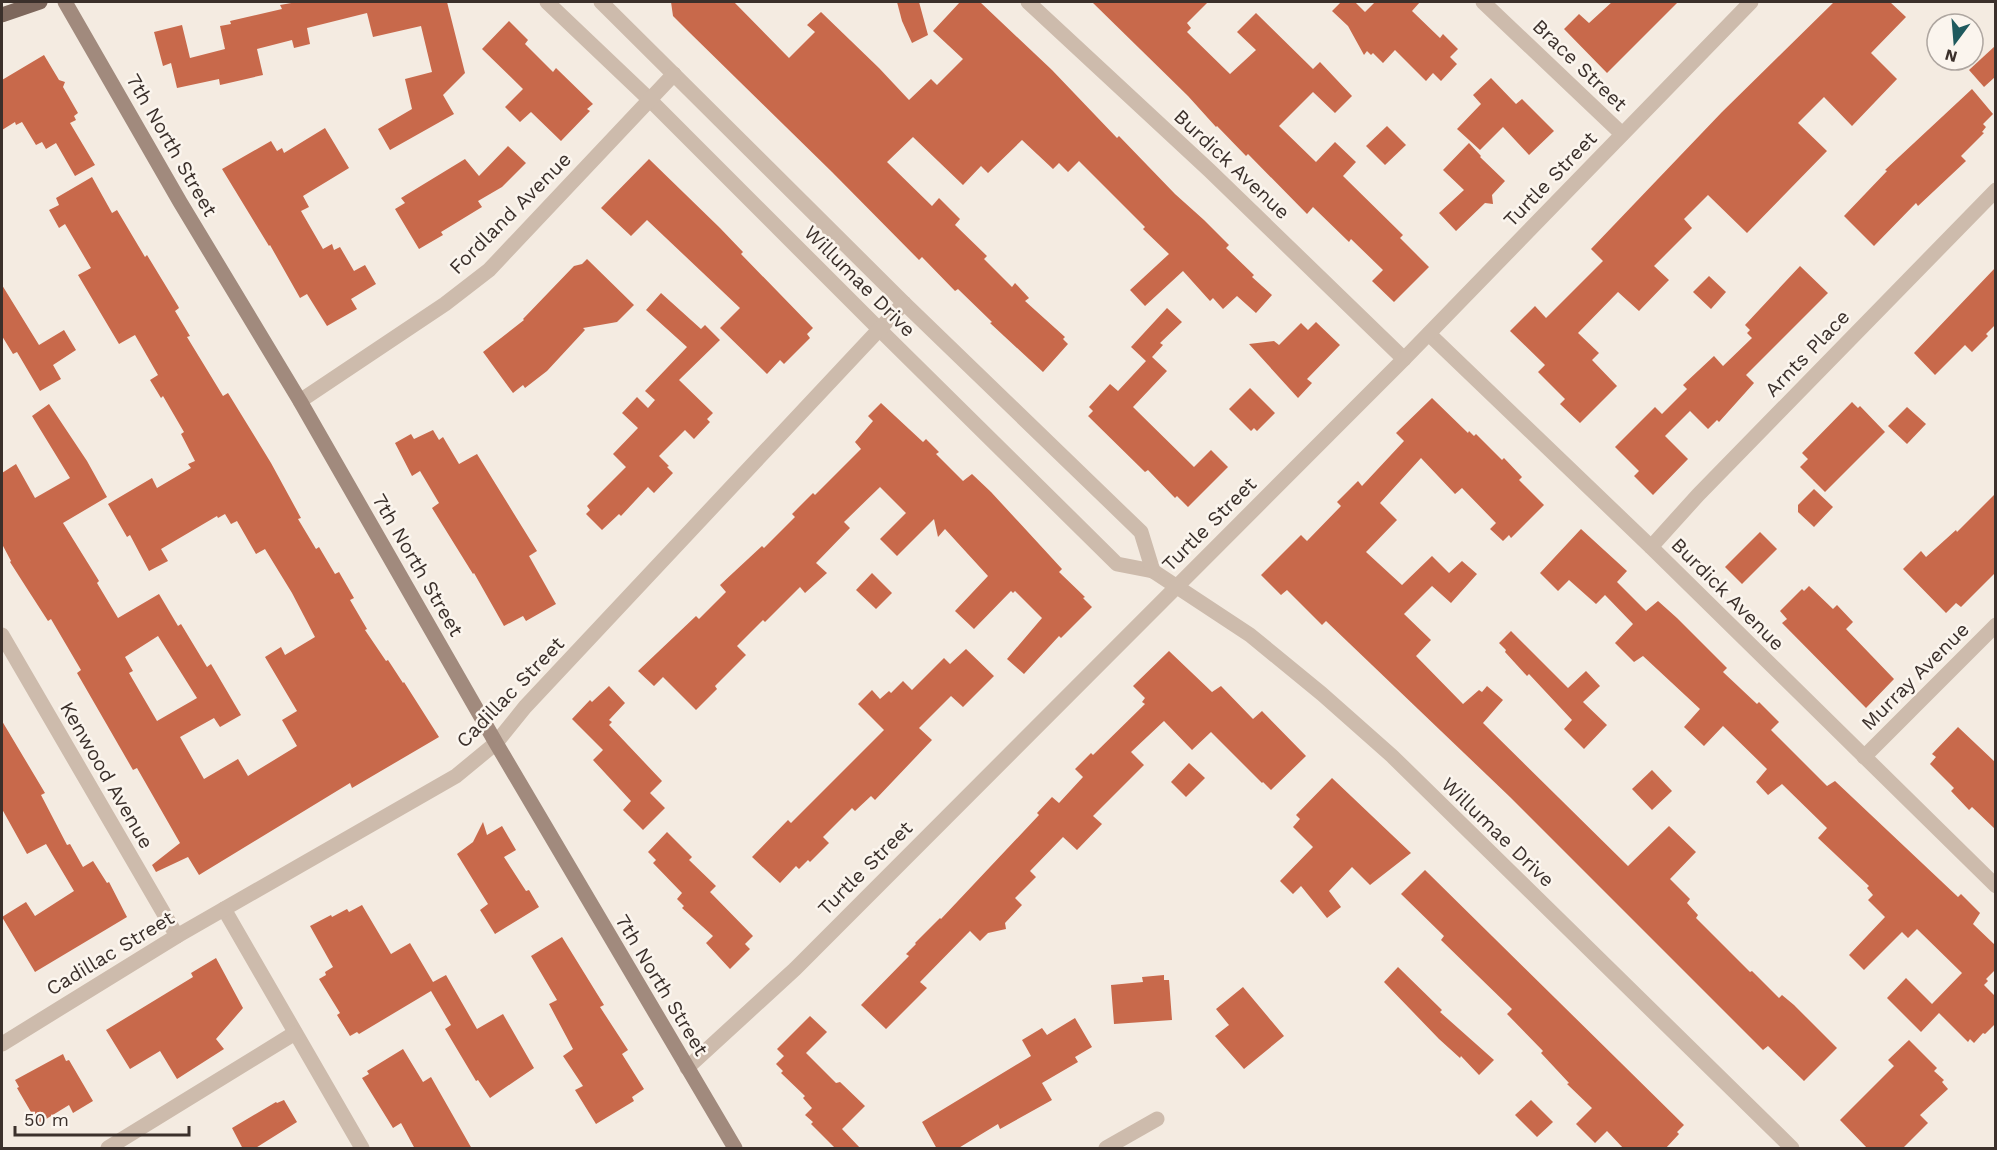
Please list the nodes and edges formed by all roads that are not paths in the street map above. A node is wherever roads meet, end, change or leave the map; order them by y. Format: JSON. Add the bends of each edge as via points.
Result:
{"nodes":[{"id":1,"x":40,"y":2,"type":"edge"},
{"id":2,"x":65,"y":2,"type":"edge"},
{"id":3,"x":547,"y":2,"type":"edge"},
{"id":4,"x":601,"y":2,"type":"edge"},
{"id":5,"x":1028,"y":2,"type":"edge"},
{"id":6,"x":1483,"y":2,"type":"edge"},
{"id":7,"x":1752,"y":2,"type":"edge"},
{"id":8,"x":2,"y":15,"type":"edge"},
{"id":9,"x":674,"y":74,"type":"junction"},
{"id":10,"x":650,"y":100,"type":"junction"},
{"id":11,"x":1622,"y":134,"type":"junction"},
{"id":12,"x":1995,"y":190,"type":"edge"},
{"id":13,"x":904,"y":303,"type":"junction"},
{"id":14,"x":879,"y":329,"type":"junction"},
{"id":15,"x":1429,"y":334,"type":"junction"},
{"id":16,"x":1404,"y":359,"type":"junction"},
{"id":17,"x":300,"y":401,"type":"junction"},
{"id":18,"x":1651,"y":547,"type":"junction"},
{"id":19,"x":1153,"y":571,"type":"junction"},
{"id":20,"x":1176,"y":586,"type":"junction"},
{"id":21,"x":1995,"y":625,"type":"edge"},
{"id":22,"x":2,"y":635,"type":"edge"},
{"id":23,"x":496,"y":743,"type":"junction"},
{"id":24,"x":1864,"y":757,"type":"junction"},
{"id":25,"x":1995,"y":886,"type":"edge"},
{"id":26,"x":224,"y":909,"type":"junction"},
{"id":27,"x":177,"y":936,"type":"junction"},
{"id":28,"x":295,"y":1033,"type":"junction"},
{"id":29,"x":2,"y":1044,"type":"edge"},
{"id":30,"x":687,"y":1068,"type":"junction"},
{"id":31,"x":1157,"y":1119,"type":"dead end"},
{"id":32,"x":108,"y":1149,"type":"edge"},
{"id":33,"x":362,"y":1149,"type":"edge"},
{"id":34,"x":735,"y":1149,"type":"edge"},
{"id":35,"x":1106,"y":1149,"type":"edge"},
{"id":36,"x":1792,"y":1149,"type":"edge"}],
"edges":[{"from":1,"to":8,"type":"main road"},
{"from":2,"to":17,"type":"street","name":"7th North Street"},
{"from":3,"to":10,"type":"street","name":"Willumae Drive"},
{"from":4,"to":9,"type":"street","name":"Willumae Drive"},
{"from":5,"to":16,"type":"street","name":"Burdick Avenue"},
{"from":6,"to":11,"type":"street","name":"Brace Street"},
{"from":7,"to":11,"type":"street","name":"Turtle Street"},
{"from":9,"to":10,"type":"street","name":"Fordland Avenue"},
{"from":9,"to":13,"type":"street","name":"Willumae Drive"},
{"from":10,"to":14,"type":"street","name":"Willumae Drive"},
{"from":10,"to":17,"type":"street","name":"Fordland Avenue","via":[[489,270]]},
{"from":11,"to":15,"type":"street","name":"Turtle Street"},
{"from":12,"to":18,"type":"street","name":"Arnts Place"},
{"from":13,"to":14,"type":"street","name":"Cadillac Street"},
{"from":13,"to":19,"type":"street","name":"Willumae Drive","via":[[1141,532]]},
{"from":14,"to":19,"type":"street","name":"Willumae Drive","via":[[1117,564]]},
{"from":14,"to":23,"type":"street","name":"Cadillac Street","via":[[525,707]]},
{"from":15,"to":16,"type":"street","name":"Turtle Street"},
{"from":15,"to":18,"type":"street","name":"Burdick Avenue"},
{"from":16,"to":20,"type":"street","name":"Turtle Street"},
{"from":17,"to":23,"type":"street","name":"7th North Street"},
{"from":18,"to":24,"type":"street","name":"Burdick Avenue"},
{"from":19,"to":20,"type":"street","name":"Willumae Drive"},
{"from":20,"to":30,"type":"street","name":"Turtle Street","via":[[795,969]]},
{"from":20,"to":36,"type":"street","name":"Willumae Drive","via":[[1250,635],[1383,748]]},
{"from":21,"to":24,"type":"street","name":"Murray Avenue"},
{"from":22,"to":27,"type":"street","name":"Kenwood Avenue"},
{"from":23,"to":26,"type":"street","name":"Cadillac Street","via":[[456,776]]},
{"from":23,"to":30,"type":"street","name":"7th North Street"},
{"from":24,"to":25,"type":"street","name":"Burdick Avenue"},
{"from":26,"to":27,"type":"street","name":"Cadillac Street"},
{"from":26,"to":28,"type":"street"},
{"from":27,"to":29,"type":"street","name":"Cadillac Street"},
{"from":28,"to":32,"type":"street"},
{"from":28,"to":33,"type":"street"},
{"from":30,"to":34,"type":"street","name":"7th North Street"},
{"from":31,"to":35,"type":"street"}]}
